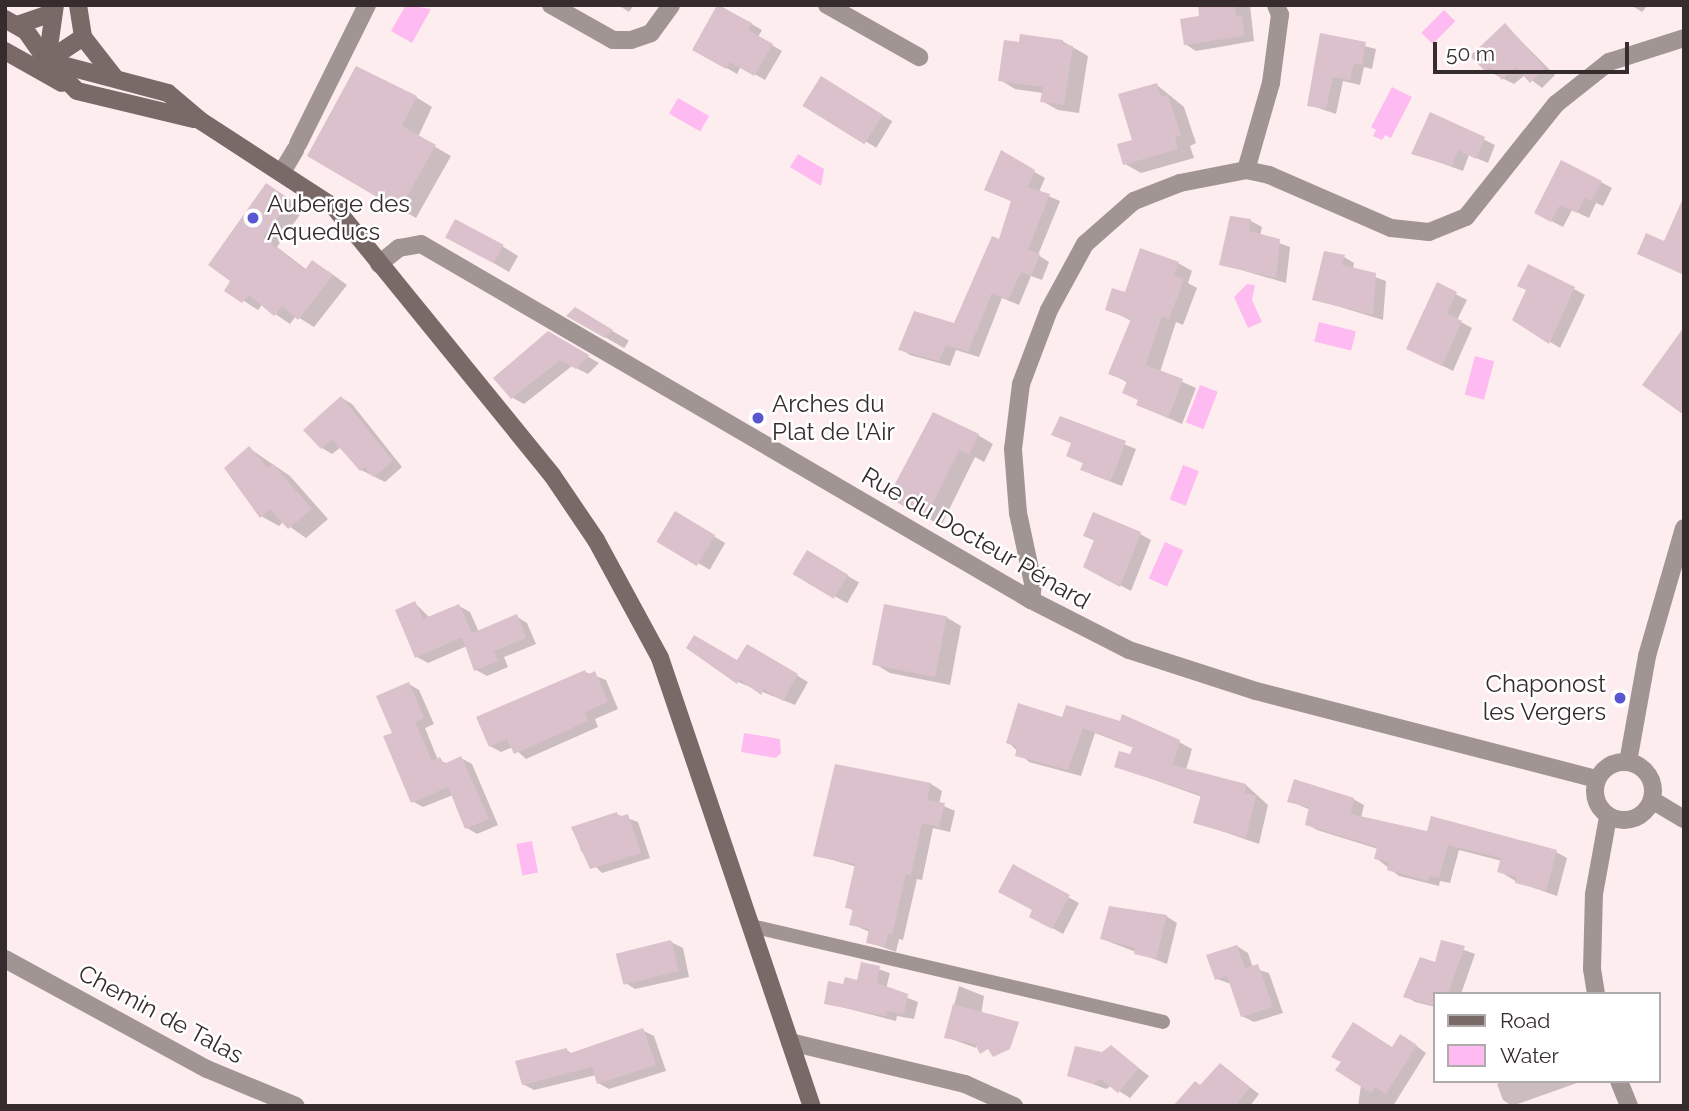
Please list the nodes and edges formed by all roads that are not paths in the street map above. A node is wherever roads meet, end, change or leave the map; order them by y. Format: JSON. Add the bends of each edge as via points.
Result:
{"nodes":[{"id":1,"x":78,"y":5,"type":"edge"},
{"id":2,"x":367,"y":5,"type":"edge"},
{"id":3,"x":551,"y":5,"type":"edge"},
{"id":4,"x":671,"y":5,"type":"edge"},
{"id":5,"x":827,"y":5,"type":"edge"},
{"id":6,"x":1276,"y":5,"type":"edge"},
{"id":7,"x":54,"y":9,"type":"edge"},
{"id":8,"x":9,"y":27,"type":"edge"},
{"id":9,"x":83,"y":37,"type":"junction"},
{"id":10,"x":1684,"y":38,"type":"edge"},
{"id":11,"x":5,"y":51,"type":"edge"},
{"id":12,"x":919,"y":57,"type":"dead end"},
{"id":13,"x":47,"y":61,"type":"junction"},
{"id":14,"x":115,"y":78,"type":"junction"},
{"id":15,"x":77,"y":91,"type":"junction"},
{"id":16,"x":201,"y":121,"type":"junction"},
{"id":17,"x":1245,"y":170,"type":"junction"},
{"id":18,"x":282,"y":172,"type":"junction"},
{"id":19,"x":379,"y":264,"type":"junction"},
{"id":20,"x":1684,"y":528,"type":"edge"},
{"id":21,"x":1031,"y":600,"type":"junction"},
{"id":22,"x":1628,"y":762,"type":"junction"},
{"id":23,"x":1597,"y":779,"type":"junction"},
{"id":24,"x":1652,"y":800,"type":"junction"},
{"id":25,"x":1608,"y":817,"type":"junction"},
{"id":26,"x":1684,"y":819,"type":"edge"},
{"id":27,"x":751,"y":926,"type":"junction"},
{"id":28,"x":5,"y":959,"type":"edge"},
{"id":29,"x":1596,"y":992,"type":"edge"},
{"id":30,"x":1163,"y":1022,"type":"dead end"},
{"id":31,"x":790,"y":1042,"type":"junction"},
{"id":32,"x":1620,"y":1083,"type":"edge"},
{"id":33,"x":296,"y":1106,"type":"edge"},
{"id":34,"x":812,"y":1106,"type":"edge"},
{"id":35,"x":1014,"y":1106,"type":"edge"},
{"id":36,"x":1629,"y":1106,"type":"edge"}],
"edges":[{"from":1,"to":9,"type":"main road"},
{"from":2,"to":18,"type":"street"},
{"from":3,"to":4,"type":"street","via":[[612,40],[651,33]]},
{"from":5,"to":12,"type":"street"},
{"from":6,"to":17,"type":"street","via":[[1280,15],[1271,83]]},
{"from":7,"to":8,"type":"main road"},
{"from":7,"to":13,"type":"main road"},
{"from":8,"to":13,"type":"main road"},
{"from":9,"to":13,"type":"main road"},
{"from":9,"to":14,"type":"main road"},
{"from":10,"to":17,"type":"street","via":[[1609,62],[1556,104],[1466,217],[1429,232],[1391,228],[1269,175]]},
{"from":11,"to":15,"type":"main road"},
{"from":13,"to":14,"type":"main road"},
{"from":13,"to":15,"type":"main road"},
{"from":14,"to":16,"type":"main road","via":[[168,93]]},
{"from":15,"to":16,"type":"main road"},
{"from":16,"to":18,"type":"main road"},
{"from":17,"to":21,"type":"street","via":[[1180,183],[1134,201],[1084,244],[1049,310],[1021,384],[1013,449],[1018,513],[1033,583]]},
{"from":18,"to":19,"type":"main road","via":[[335,208]]},
{"from":19,"to":21,"type":"street","name":"Rue du Docteur Pénard","via":[[399,248],[421,244]]},
{"from":19,"to":27,"type":"main road","via":[[552,475],[596,540],[660,658]]},
{"from":20,"to":22,"type":"street","via":[[1647,656]]},
{"from":21,"to":23,"type":"street","name":"Rue du Docteur Pénard","via":[[1129,650],[1256,691]]},
{"from":22,"to":23,"type":"street","via":[[1615,763]]},
{"from":22,"to":24,"type":"street","via":[[1651,780]]},
{"from":23,"to":25,"type":"street","via":[[1596,800]]},
{"from":24,"to":25,"type":"street","via":[[1639,817],[1629,821]]},
{"from":24,"to":26,"type":"street"},
{"from":25,"to":29,"type":"street","via":[[1594,894]]},
{"from":27,"to":30,"type":"lane"},
{"from":27,"to":31,"type":"main road"},
{"from":28,"to":33,"type":"street","name":"Chemin de Talas","via":[[207,1069]]},
{"from":31,"to":34,"type":"main road"},
{"from":31,"to":35,"type":"street","via":[[965,1084]]},
{"from":32,"to":36,"type":"street"}]}
